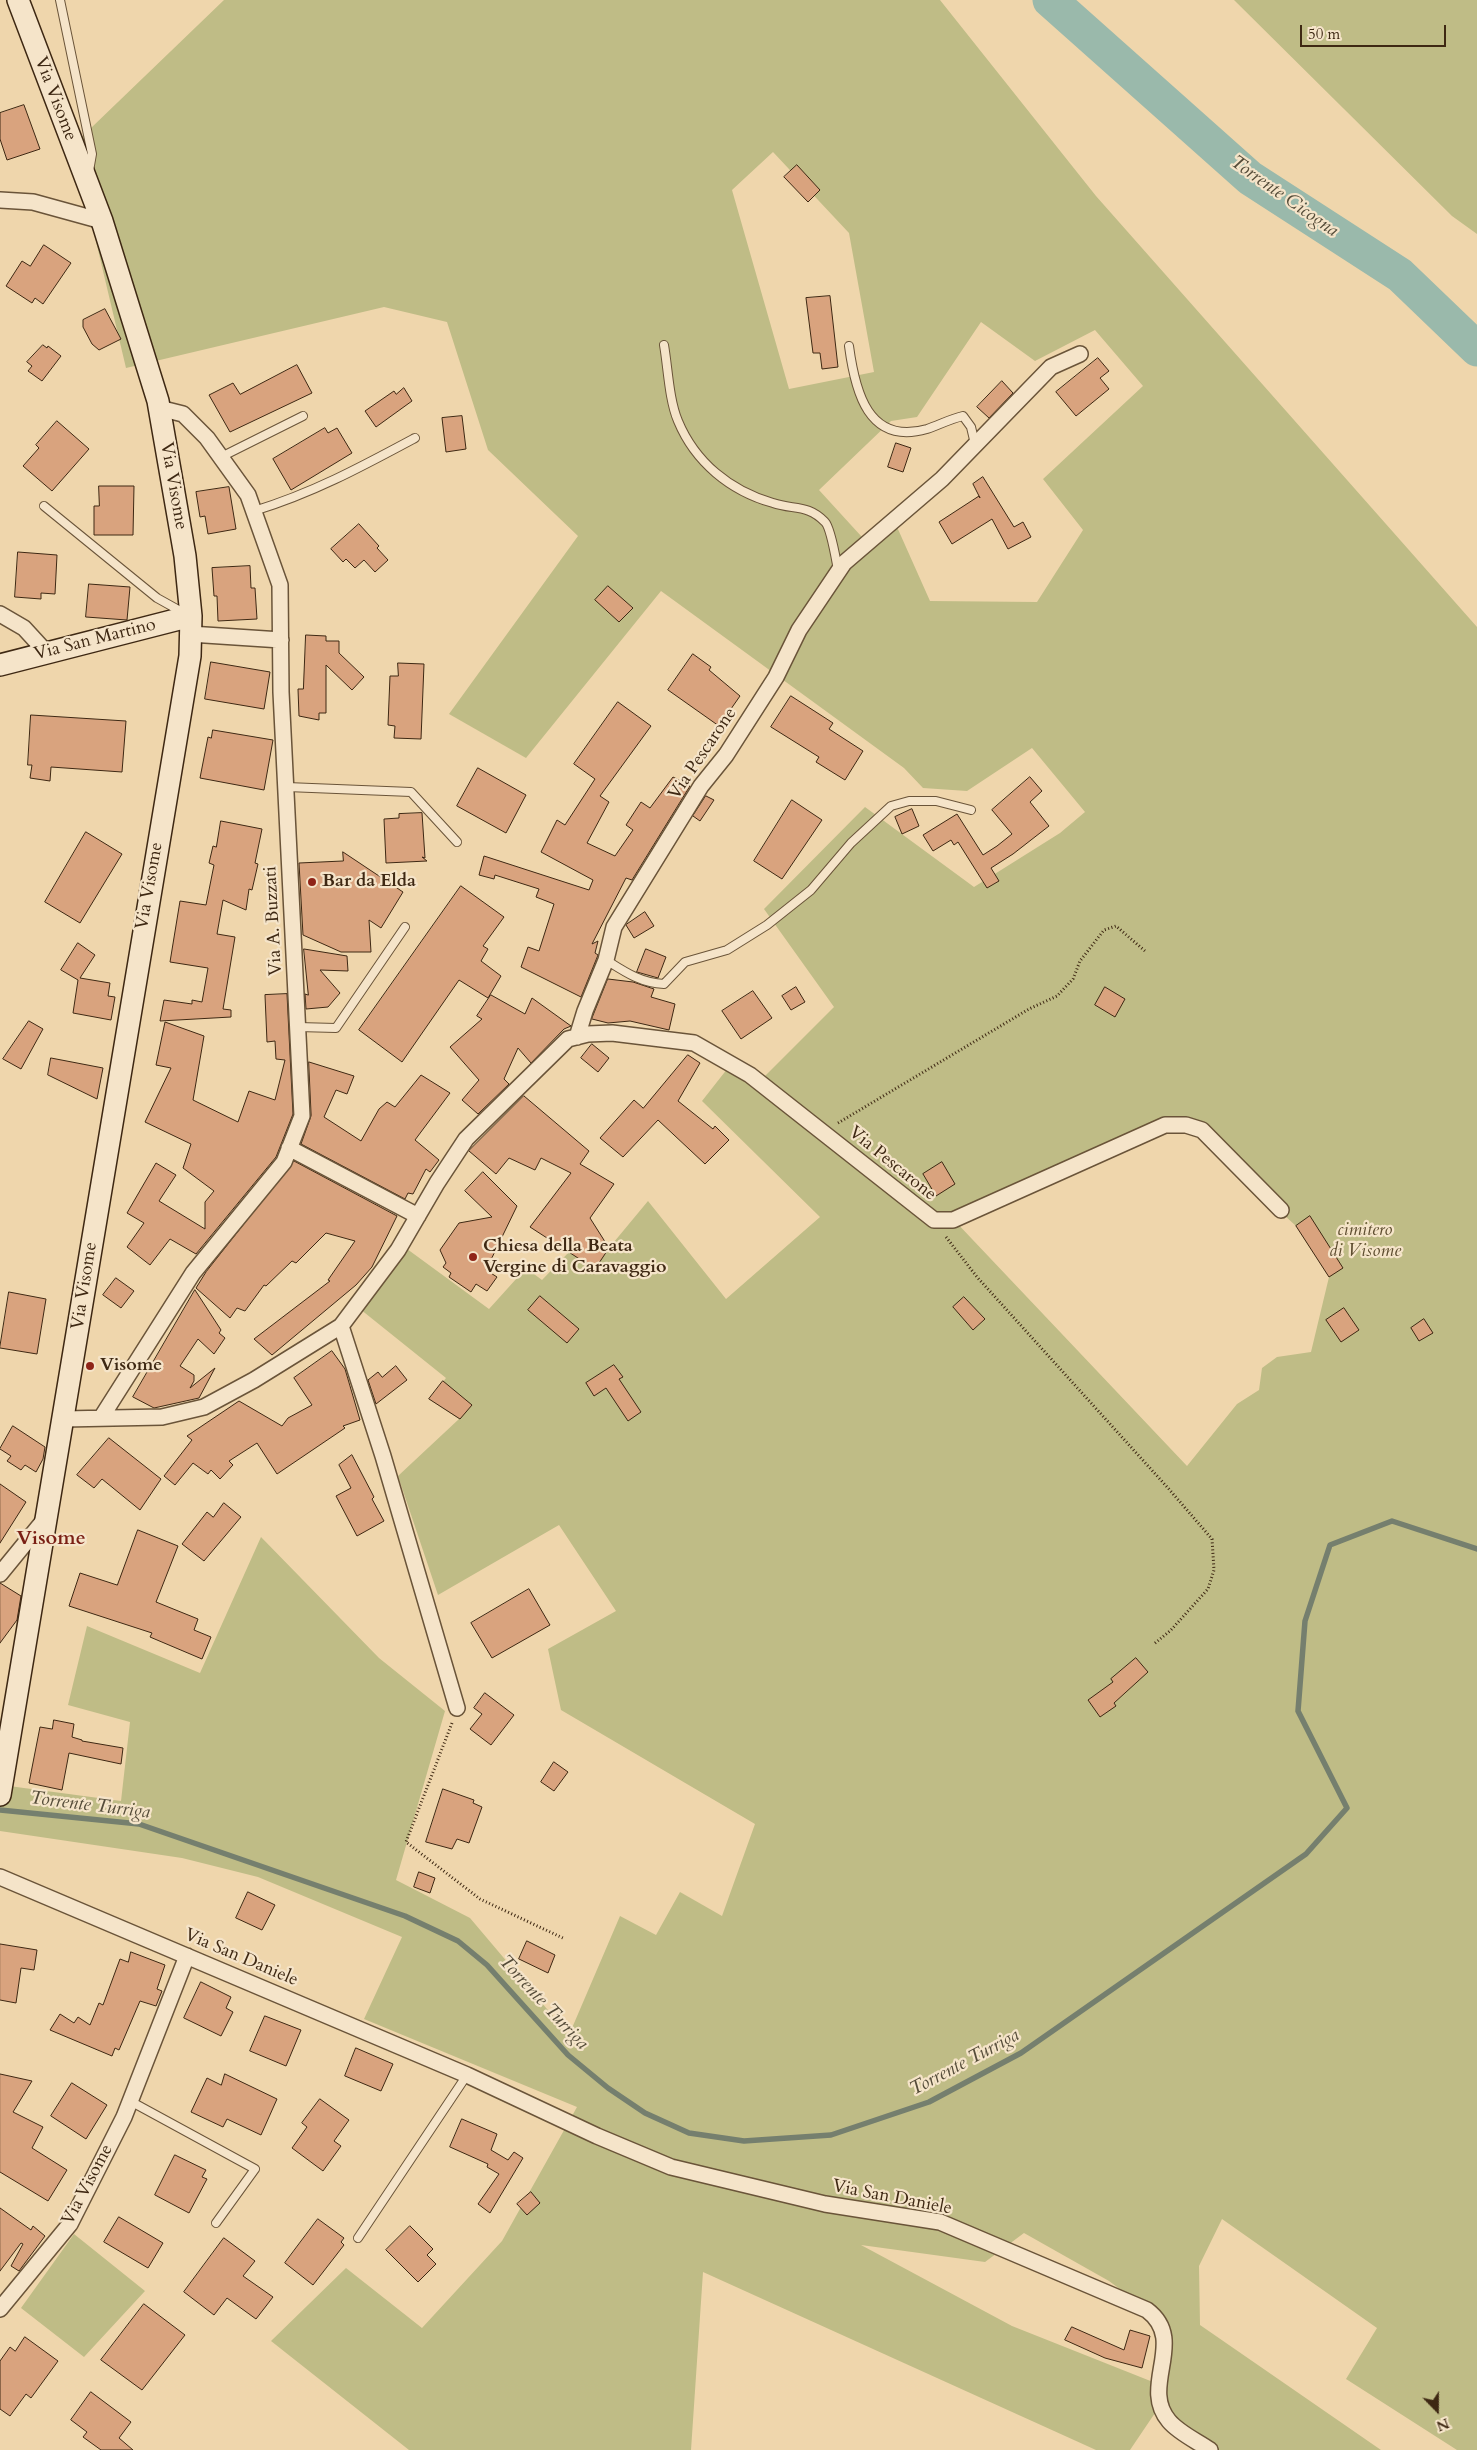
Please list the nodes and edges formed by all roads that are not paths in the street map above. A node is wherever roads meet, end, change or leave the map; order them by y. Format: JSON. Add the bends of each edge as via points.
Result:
{"nodes":[{"id":1,"x":18,"y":0,"type":"edge"},
{"id":2,"x":60,"y":0,"type":"edge"},
{"id":3,"x":86,"y":182,"type":"junction"},
{"id":4,"x":0,"y":200,"type":"edge"},
{"id":5,"x":102,"y":221,"type":"junction"},
{"id":6,"x":664,"y":345,"type":"dead end"},
{"id":7,"x":849,"y":346,"type":"dead end"},
{"id":8,"x":1080,"y":354,"type":"dead end"},
{"id":9,"x":159,"y":408,"type":"junction"},
{"id":10,"x":303,"y":416,"type":"dead end"},
{"id":11,"x":415,"y":438,"type":"dead end"},
{"id":12,"x":976,"y":446,"type":"junction"},
{"id":13,"x":221,"y":457,"type":"junction"},
{"id":14,"x":44,"y":506,"type":"dead end"},
{"id":15,"x":254,"y":511,"type":"junction"},
{"id":16,"x":839,"y":572,"type":"junction"},
{"id":17,"x":0,"y":614,"type":"edge"},
{"id":18,"x":190,"y":625,"type":"junction"},
{"id":19,"x":281,"y":640,"type":"junction"},
{"id":20,"x":46,"y":652,"type":"junction"},
{"id":21,"x":0,"y":665,"type":"edge"},
{"id":22,"x":286,"y":787,"type":"junction"},
{"id":23,"x":970,"y":810,"type":"dead end"},
{"id":24,"x":457,"y":842,"type":"dead end"},
{"id":25,"x":405,"y":927,"type":"dead end"},
{"id":26,"x":606,"y":960,"type":"junction"},
{"id":27,"x":298,"y":1027,"type":"junction"},
{"id":28,"x":577,"y":1037,"type":"junction"},
{"id":29,"x":289,"y":1148,"type":"junction"},
{"id":30,"x":1281,"y":1210,"type":"dead end"},
{"id":31,"x":418,"y":1216,"type":"junction"},
{"id":32,"x":341,"y":1326,"type":"junction"},
{"id":33,"x":101,"y":1418,"type":"junction"},
{"id":34,"x":64,"y":1419,"type":"junction"},
{"id":35,"x":45,"y":1519,"type":"junction"},
{"id":36,"x":0,"y":1574,"type":"edge"},
{"id":37,"x":457,"y":1708,"type":"road end"},
{"id":38,"x":0,"y":1792,"type":"edge"},
{"id":39,"x":0,"y":1877,"type":"edge"},
{"id":40,"x":187,"y":1956,"type":"junction"},
{"id":41,"x":467,"y":2074,"type":"junction"},
{"id":42,"x":130,"y":2102,"type":"junction"},
{"id":43,"x":216,"y":2223,"type":"dead end"},
{"id":44,"x":358,"y":2238,"type":"dead end"},
{"id":45,"x":0,"y":2309,"type":"edge"},
{"id":46,"x":1210,"y":2450,"type":"edge"}],
"edges":[{"from":1,"to":3,"type":"street","name":"Via Visome"},
{"from":2,"to":3,"type":"lane","via":[[92,154]]},
{"from":3,"to":5,"type":"street","name":"Via Visome"},
{"from":4,"to":5,"type":"street","via":[[33,202]]},
{"from":5,"to":9,"type":"street","name":"Via Visome"},
{"from":6,"to":16,"type":"lane","via":[[678,420],[696,453],[715,474],[741,491],[774,504],[807,508],[827,523]]},
{"from":7,"to":12,"type":"lane","via":[[853,378],[863,405],[884,428],[906,432],[927,429],[947,419],[963,416],[971,427]]},
{"from":8,"to":12,"type":"street","name":"Via Pescarone","via":[[1051,367]]},
{"from":9,"to":13,"type":"street","name":"Via A. Buzzati","via":[[183,414]]},
{"from":9,"to":18,"type":"street","name":"Via Visome","via":[[185,556]]},
{"from":10,"to":13,"type":"lane"},
{"from":11,"to":15,"type":"lane","via":[[345,476],[296,498]]},
{"from":12,"to":16,"type":"street","name":"Via Pescarone","via":[[844,563]]},
{"from":13,"to":15,"type":"street","name":"Via A. Buzzati","via":[[248,495]]},
{"from":14,"to":18,"type":"lane"},
{"from":15,"to":19,"type":"street","name":"Via A. Buzzati","via":[[280,585]]},
{"from":16,"to":26,"type":"street","name":"Via Pescarone","via":[[799,630],[776,677],[726,755],[701,786],[614,927]]},
{"from":17,"to":20,"type":"street","via":[[24,628]]},
{"from":18,"to":19,"type":"street"},
{"from":18,"to":20,"type":"street","name":"Via San Martino"},
{"from":18,"to":34,"type":"street","name":"Via Visome","via":[[190,656]]},
{"from":19,"to":22,"type":"street","name":"Via A. Buzzati"},
{"from":20,"to":21,"type":"street","name":"Via San Martino"},
{"from":22,"to":24,"type":"lane","via":[[411,792]]},
{"from":22,"to":27,"type":"street","name":"Via A. Buzzati"},
{"from":23,"to":26,"type":"lane","via":[[936,801],[909,801],[891,806],[851,843],[811,890],[767,925],[727,950],[685,962],[664,984],[648,983]]},
{"from":25,"to":27,"type":"lane","via":[[336,1028]]},
{"from":26,"to":28,"type":"street","name":"Via Pescarone"},
{"from":27,"to":29,"type":"street","name":"Via A. Buzzati","via":[[302,1116]]},
{"from":28,"to":30,"type":"street","name":"Via Pescarone","via":[[612,1033],[694,1043],[750,1075],[934,1220],[953,1220],[1165,1125],[1202,1130]]},
{"from":28,"to":31,"type":"street","name":"Via Pescarone","via":[[568,1039],[475,1129]]},
{"from":29,"to":31,"type":"street"},
{"from":29,"to":33,"type":"street","name":"Via A. Buzzati","via":[[284,1162],[193,1273]]},
{"from":31,"to":32,"type":"street","name":"Via Pescarone","via":[[398,1250]]},
{"from":32,"to":33,"type":"street","via":[[204,1408],[162,1417]]},
{"from":32,"to":37,"type":"street"},
{"from":33,"to":34,"type":"street"},
{"from":34,"to":35,"type":"street","name":"Via Visome"},
{"from":35,"to":36,"type":"street"},
{"from":35,"to":38,"type":"street","name":"Via Visome"},
{"from":39,"to":40,"type":"street","name":"Via San Daniele"},
{"from":40,"to":41,"type":"street","name":"Via San Daniele"},
{"from":40,"to":42,"type":"street","name":"Via Visome"},
{"from":41,"to":44,"type":"lane"},
{"from":41,"to":46,"type":"street","name":"Via San Daniele","via":[[671,2167],[825,2204],[940,2222],[1147,2310],[1156,2317],[1165,2333],[1158,2392],[1163,2412],[1169,2422]]},
{"from":42,"to":43,"type":"lane","via":[[255,2169]]},
{"from":42,"to":45,"type":"street","name":"Via Visome","via":[[70,2224]]}]}
